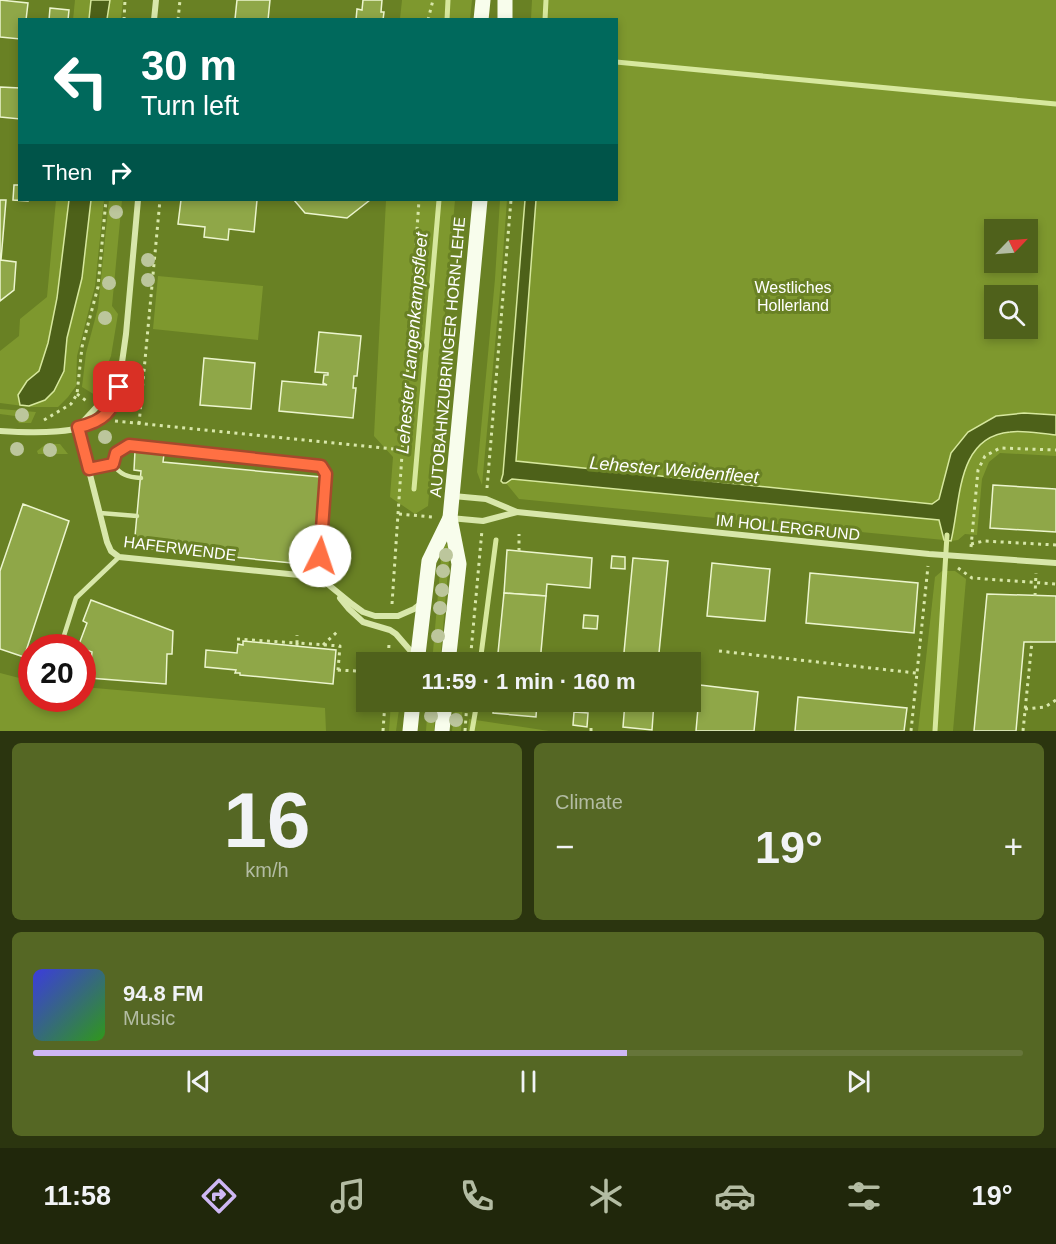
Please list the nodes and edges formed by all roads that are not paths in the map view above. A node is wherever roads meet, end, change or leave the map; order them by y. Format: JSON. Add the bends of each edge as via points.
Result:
{"nodes":[{"id":1,"x":156,"y":0,"type":"edge"},
{"id":2,"x":483,"y":0,"type":"edge"},
{"id":3,"x":505,"y":0,"type":"edge"},
{"id":4,"x":154,"y":18,"type":"edge"},
{"id":5,"x":481,"y":18,"type":"edge"},
{"id":6,"x":505,"y":18,"type":"edge"},
{"id":7,"x":138,"y":201,"type":"edge"},
{"id":8,"x":480,"y":201,"type":"edge"},
{"id":9,"x":119,"y":373,"type":"junction"},
{"id":10,"x":78,"y":427,"type":"junction"},
{"id":11,"x":0,"y":431,"type":"edge"},
{"id":12,"x":113,"y":464,"type":"junction"},
{"id":13,"x":89,"y":469,"type":"junction"},
{"id":14,"x":141,"y":478,"type":"dead end"},
{"id":15,"x":453,"y":496,"type":"junction"},
{"id":16,"x":517,"y":512,"type":"junction"},
{"id":17,"x":100,"y":513,"type":"junction"},
{"id":18,"x":137,"y":516,"type":"dead end"},
{"id":19,"x":450,"y":518,"type":"junction"},
{"id":20,"x":119,"y":557,"type":"junction"},
{"id":21,"x":1056,"y":564,"type":"edge"},
{"id":22,"x":319,"y":577,"type":"junction"},
{"id":23,"x":335,"y":590,"type":"junction"},
{"id":24,"x":423,"y":602,"type":"junction"},
{"id":25,"x":64,"y":634,"type":"edge"},
{"id":26,"x":411,"y":652,"type":"edge"},
{"id":27,"x":418,"y":652,"type":"edge"},
{"id":28,"x":449,"y":652,"type":"edge"},
{"id":29,"x":412,"y":712,"type":"edge"},
{"id":30,"x":444,"y":712,"type":"edge"},
{"id":31,"x":410,"y":731,"type":"edge"},
{"id":32,"x":442,"y":731,"type":"edge"}],
"edges":[{"from":1,"to":4,"type":"street"},
{"from":2,"to":5,"type":"main road"},
{"from":3,"to":6,"type":"main road"},
{"from":7,"to":9,"type":"street"},
{"from":8,"to":15,"type":"main road","name":"AUTOBAHNZUBRINGER HORN-LEHE"},
{"from":9,"to":10,"type":"street","via":[[104,399]]},
{"from":9,"to":10,"type":"street","via":[[112,408],[98,422]]},
{"from":10,"to":11,"type":"street","via":[[46,433]]},
{"from":10,"to":13,"type":"street","name":"HAFERWENDE"},
{"from":12,"to":13,"type":"lane"},
{"from":12,"to":14,"type":"lane","via":[[119,473]]},
{"from":12,"to":22,"type":"lane","via":[[116,453],[129,445],[321,466],[326,474]]},
{"from":13,"to":17,"type":"street","name":"HAFERWENDE"},
{"from":15,"to":16,"type":"street","name":"IM HOLLERGRUND","via":[[486,499]]},
{"from":15,"to":19,"type":"main road","name":"AUTOBAHNZUBRINGER HORN-LEHE"},
{"from":16,"to":19,"type":"street","name":"IM HOLLERGRUND","via":[[483,521]]},
{"from":16,"to":21,"type":"street","name":"IM HOLLERGRUND"},
{"from":17,"to":18,"type":"lane"},
{"from":17,"to":20,"type":"street","name":"HAFERWENDE","via":[[107,542]]},
{"from":19,"to":24,"type":"main road","name":"AUTOBAHNZUBRINGER HORN-LEHE","via":[[429,561]]},
{"from":19,"to":28,"type":"main road","name":"AUTOBAHNZUBRINGER HORN-LEHE","via":[[459,564]]},
{"from":20,"to":22,"type":"street","name":"HAFERWENDE"},
{"from":20,"to":25,"type":"lane","via":[[76,598]]},
{"from":22,"to":23,"type":"street"},
{"from":23,"to":24,"type":"street","via":[[363,612],[375,616],[406,613]]},
{"from":23,"to":26,"type":"street","via":[[363,622],[390,630]]},
{"from":24,"to":27,"type":"main road","name":"AUTOBAHNZUBRINGER HORN-LEHE"},
{"from":29,"to":31,"type":"main road"},
{"from":30,"to":32,"type":"main road"}]}
